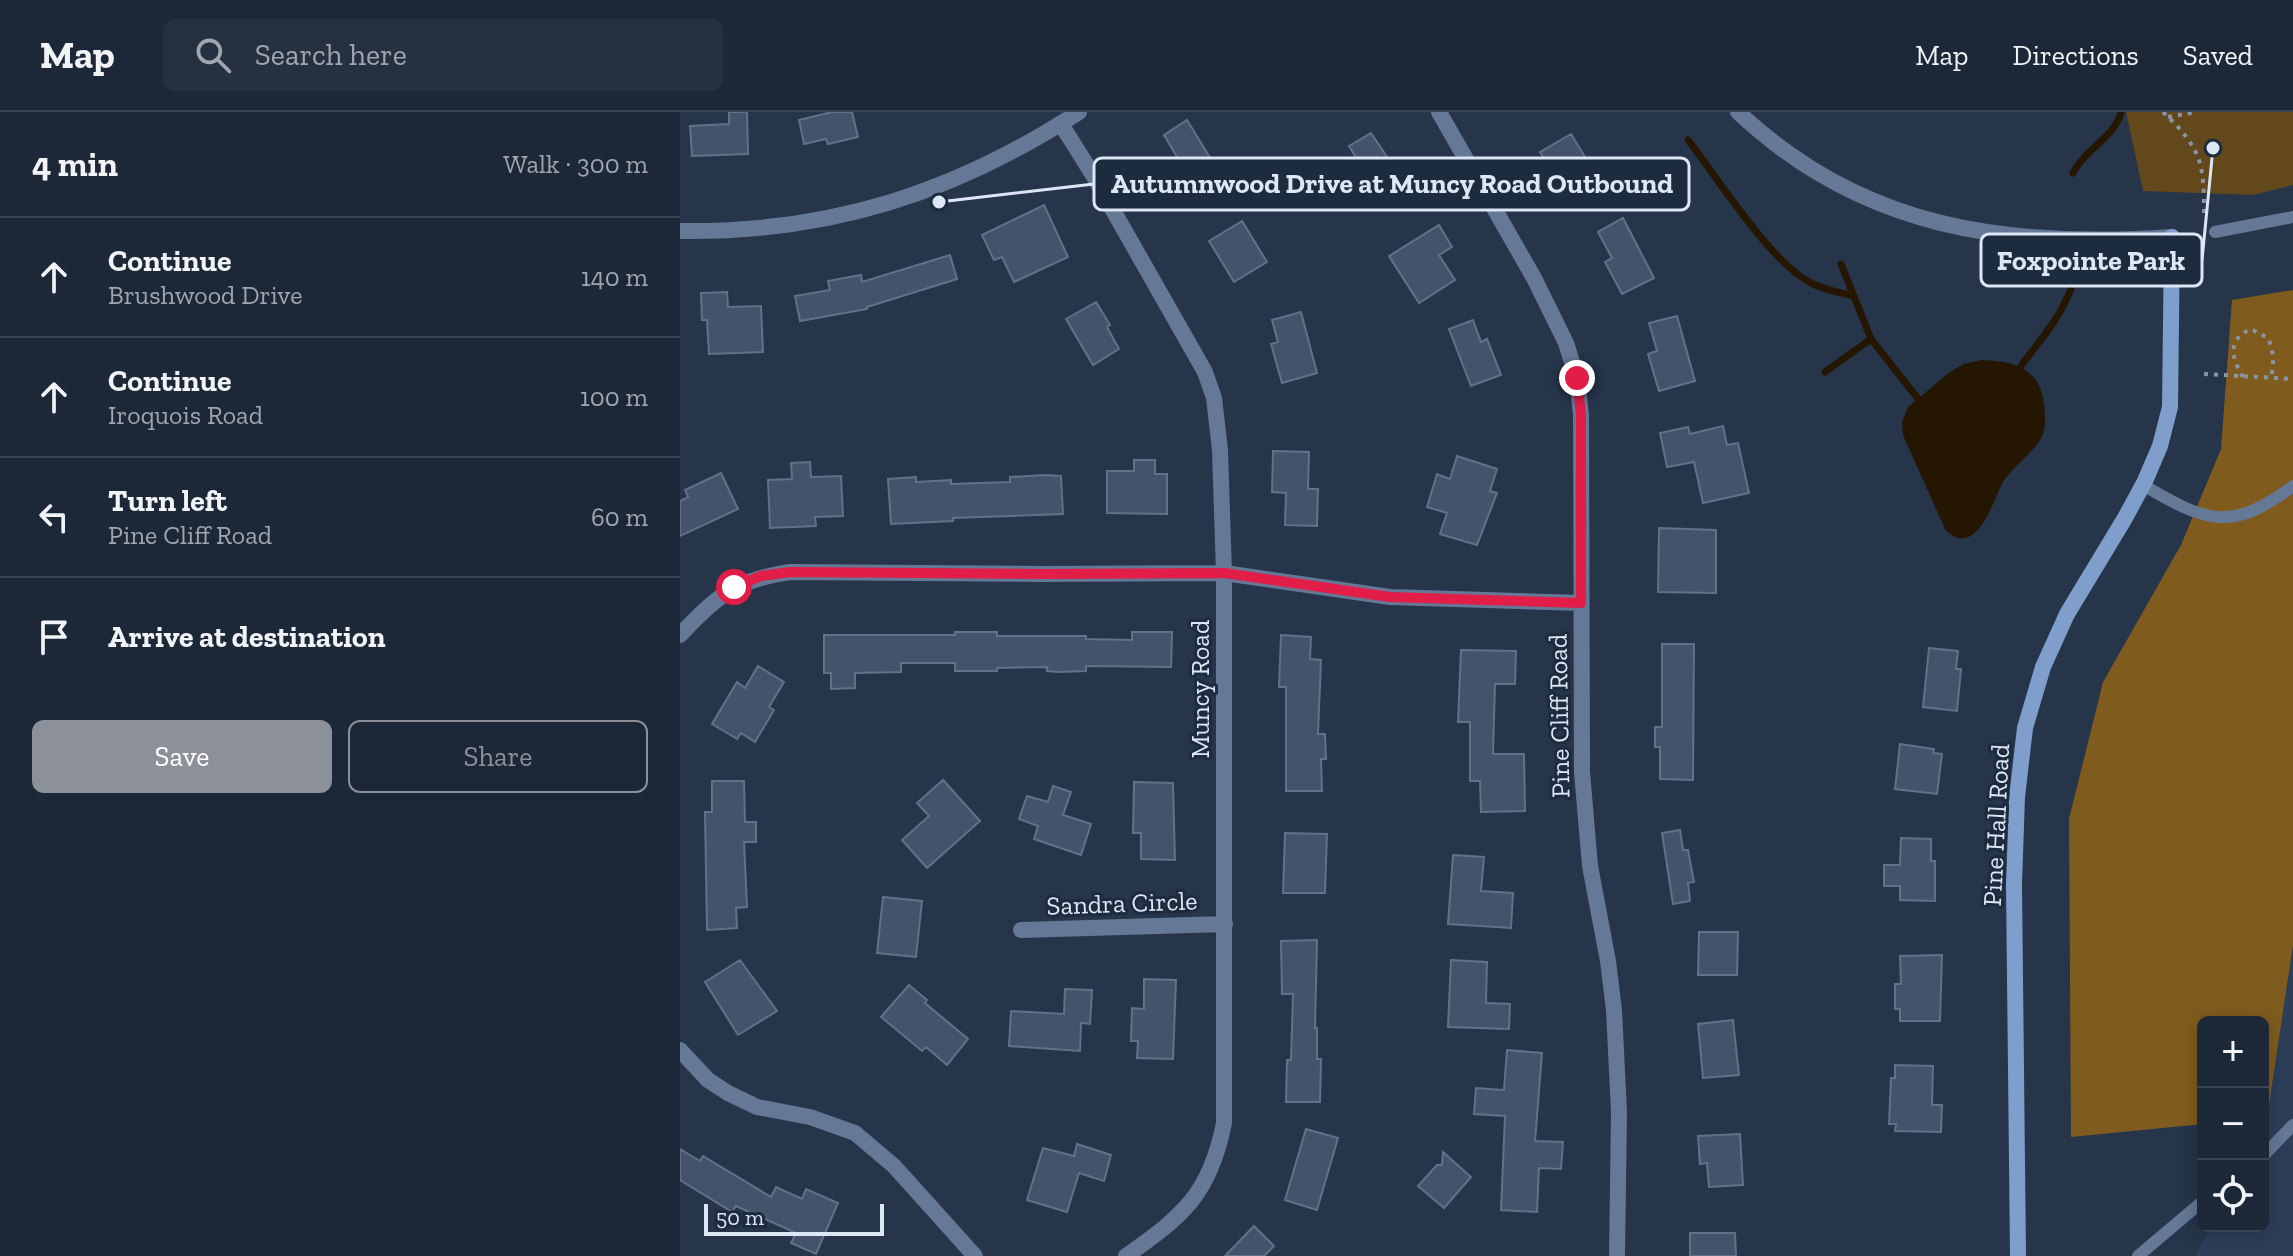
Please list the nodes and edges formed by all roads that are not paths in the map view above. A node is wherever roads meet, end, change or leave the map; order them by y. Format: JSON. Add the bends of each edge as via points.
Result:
{"nodes":[{"id":1,"x":1079,"y":112,"type":"edge"},
{"id":2,"x":1439,"y":112,"type":"edge"},
{"id":3,"x":1738,"y":112,"type":"edge"},
{"id":4,"x":1061,"y":124,"type":"junction"},
{"id":5,"x":2293,"y":217,"type":"edge"},
{"id":6,"x":680,"y":231,"type":"edge"},
{"id":7,"x":2215,"y":232,"type":"dead end"},
{"id":8,"x":2143,"y":485,"type":"junction"},
{"id":9,"x":2293,"y":486,"type":"edge"},
{"id":10,"x":1224,"y":573,"type":"junction"},
{"id":11,"x":1581,"y":603,"type":"junction"},
{"id":12,"x":680,"y":635,"type":"edge"},
{"id":13,"x":1225,"y":924,"type":"junction"},
{"id":14,"x":1021,"y":930,"type":"dead end"},
{"id":15,"x":680,"y":1050,"type":"edge"},
{"id":16,"x":2293,"y":1125,"type":"edge"},
{"id":17,"x":2269,"y":1150,"type":"edge"},
{"id":18,"x":2197,"y":1206,"type":"edge"},
{"id":19,"x":975,"y":1256,"type":"edge"},
{"id":20,"x":1126,"y":1256,"type":"edge"},
{"id":21,"x":1617,"y":1256,"type":"edge"},
{"id":22,"x":2018,"y":1256,"type":"edge"},
{"id":23,"x":2138,"y":1256,"type":"edge"}],
"edges":[{"from":1,"to":4,"type":"street"},
{"from":2,"to":11,"type":"street","name":"Pine Cliff Road","via":[[1534,278],[1577,378]]},
{"from":3,"to":8,"type":"street","name":"Pine Hall Road","via":[[1808,167],[1920,219],[2007,236],[2172,237],[2170,407]]},
{"from":4,"to":6,"type":"street","via":[[974,172],[868,210],[725,232]]},
{"from":4,"to":10,"type":"street","name":"Muncy Road","via":[[1205,372],[1220,450]]},
{"from":5,"to":7,"type":"lane"},
{"from":8,"to":9,"type":"lane","via":[[2199,513],[2226,519],[2251,513]]},
{"from":8,"to":22,"type":"street","name":"Pine Hall Road","via":[[2067,614],[2043,667],[2025,728],[2014,884]]},
{"from":10,"to":11,"type":"street","via":[[1390,597]]},
{"from":10,"to":12,"type":"street","via":[[790,572],[734,587]]},
{"from":10,"to":13,"type":"street","name":"Muncy Road"},
{"from":11,"to":21,"type":"street","name":"Pine Cliff Road","via":[[1582,772],[1590,866],[1615,1025]]},
{"from":13,"to":14,"type":"street","name":"Sandra Circle"},
{"from":13,"to":20,"type":"street","name":"Muncy Road","via":[[1226,1102],[1219,1150],[1210,1175],[1182,1213]]},
{"from":15,"to":19,"type":"street","via":[[708,1080],[757,1107],[855,1133],[894,1166]]},
{"from":16,"to":17,"type":"lane"},
{"from":18,"to":23,"type":"lane"}]}
